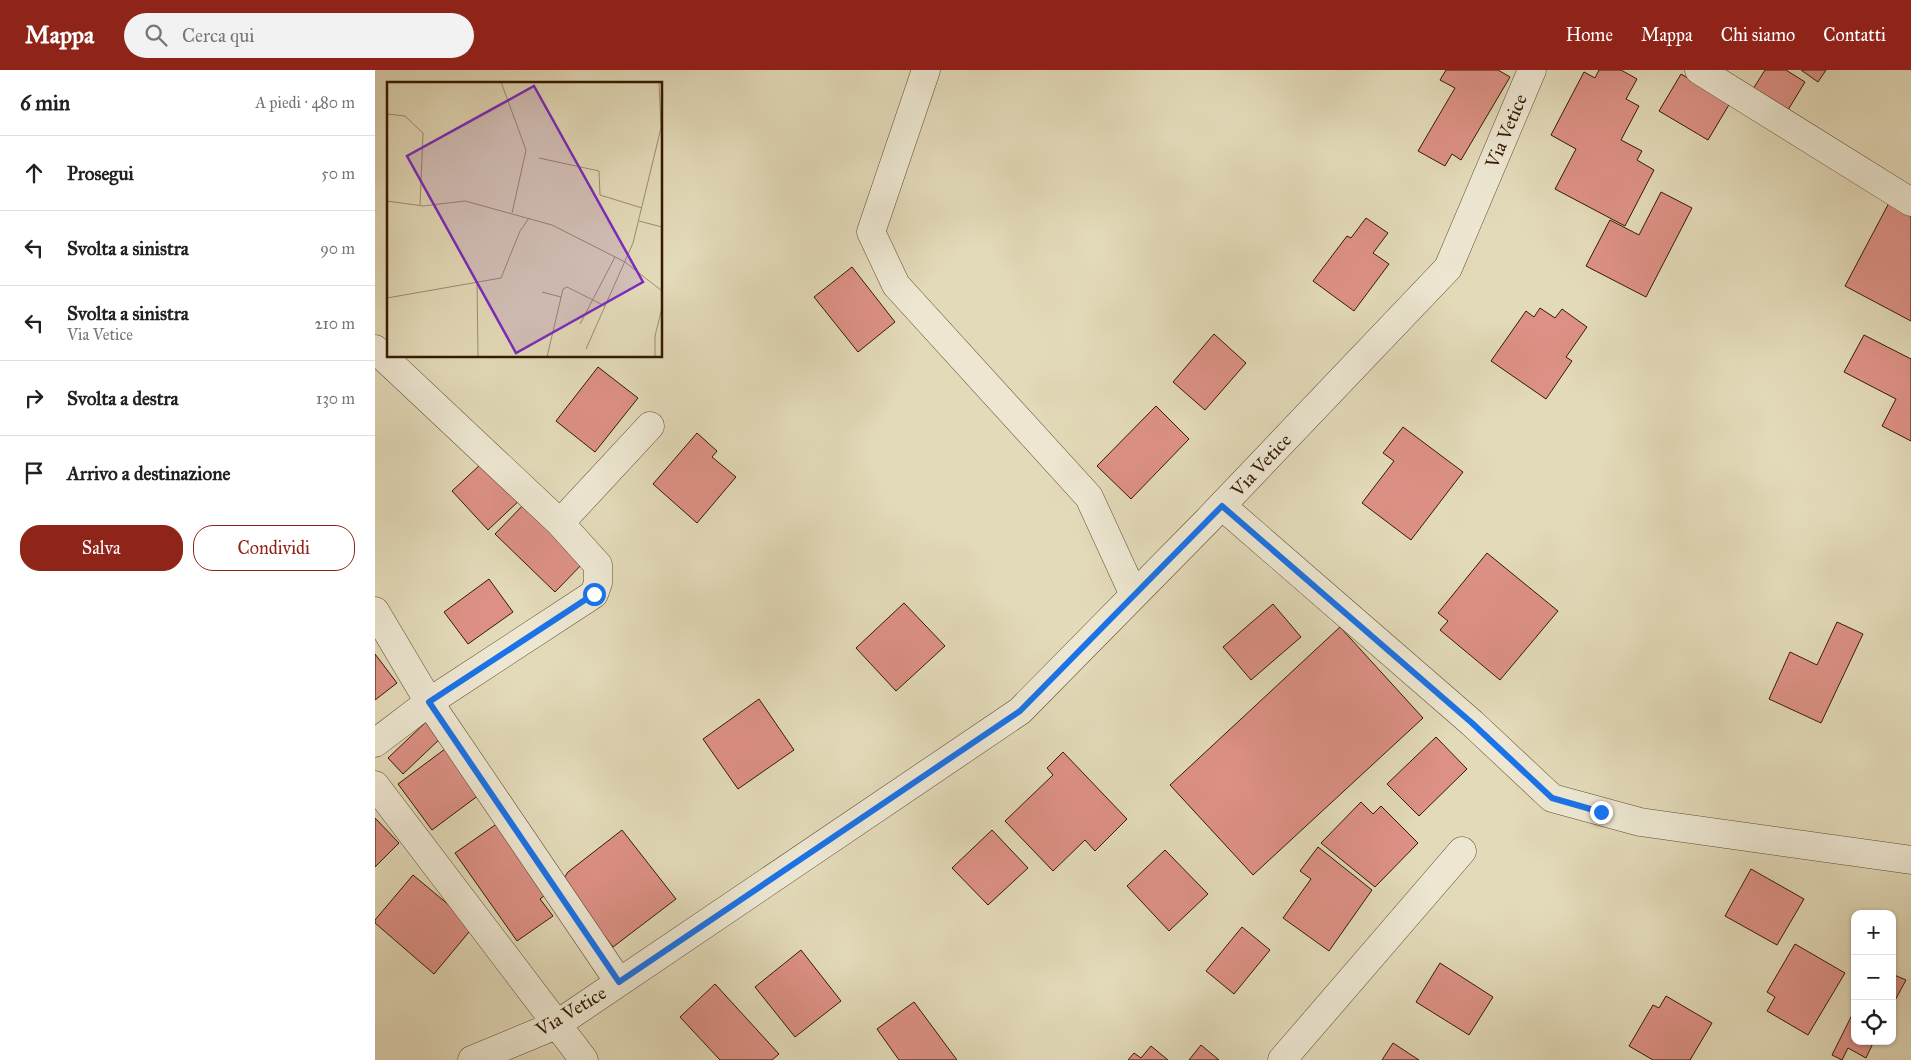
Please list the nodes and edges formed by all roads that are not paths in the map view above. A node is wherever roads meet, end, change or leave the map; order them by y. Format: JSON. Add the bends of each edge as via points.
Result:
{"nodes":[{"id":1,"x":927,"y":70,"type":"edge"},
{"id":2,"x":1532,"y":70,"type":"edge"},
{"id":3,"x":1699,"y":70,"type":"edge"},
{"id":4,"x":1911,"y":202,"type":"edge"},
{"id":5,"x":375,"y":349,"type":"edge"},
{"id":6,"x":650,"y":426,"type":"dead end"},
{"id":7,"x":1222,"y":506,"type":"junction"},
{"id":8,"x":559,"y":523,"type":"junction"},
{"id":9,"x":1134,"y":595,"type":"junction"},
{"id":10,"x":375,"y":611,"type":"edge"},
{"id":11,"x":429,"y":702,"type":"junction"},
{"id":12,"x":375,"y":742,"type":"edge"},
{"id":13,"x":375,"y":785,"type":"edge"},
{"id":14,"x":1463,"y":851,"type":"dead end"},
{"id":15,"x":1911,"y":860,"type":"edge"},
{"id":16,"x":619,"y":982,"type":"junction"},
{"id":17,"x":555,"y":1025,"type":"junction"},
{"id":18,"x":471,"y":1060,"type":"edge"},
{"id":19,"x":584,"y":1060,"type":"edge"},
{"id":20,"x":1282,"y":1060,"type":"edge"}],
"edges":[{"from":1,"to":9,"type":"street","via":[[871,232],[896,285],[1089,496]]},
{"from":2,"to":7,"type":"street","name":"Via Vetice","via":[[1448,268]]},
{"from":3,"to":4,"type":"street"},
{"from":5,"to":8,"type":"street"},
{"from":6,"to":8,"type":"street"},
{"from":7,"to":9,"type":"street","name":"Via Vetice"},
{"from":7,"to":15,"type":"street","via":[[1472,723],[1552,798],[1640,822]]},
{"from":8,"to":11,"type":"street","via":[[598,565],[594,594]]},
{"from":9,"to":16,"type":"street","name":"Via Vetice","via":[[1020,711]]},
{"from":10,"to":11,"type":"street"},
{"from":11,"to":12,"type":"street"},
{"from":11,"to":16,"type":"street"},
{"from":13,"to":17,"type":"street"},
{"from":14,"to":20,"type":"street"},
{"from":16,"to":17,"type":"street","name":"Via Vetice"},
{"from":17,"to":18,"type":"street","name":"Via Vetice"},
{"from":17,"to":19,"type":"street"}]}
